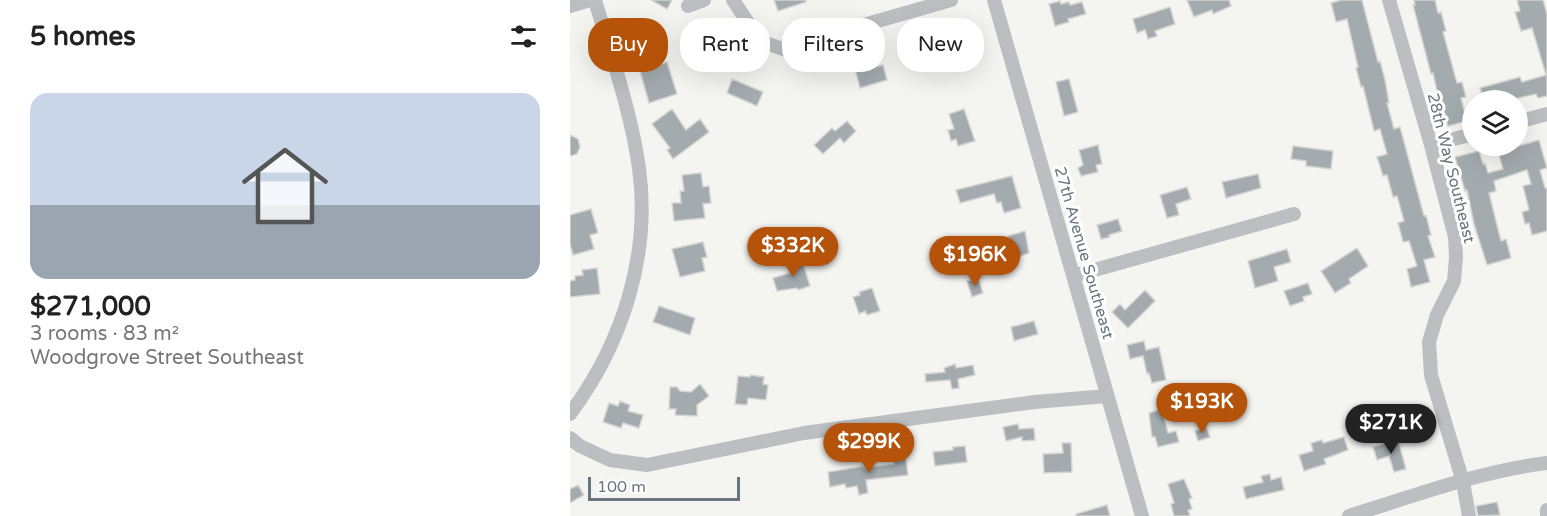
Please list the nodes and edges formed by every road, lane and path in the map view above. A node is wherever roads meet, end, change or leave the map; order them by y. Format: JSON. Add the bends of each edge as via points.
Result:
{"nodes":[{"id":1,"x":590,"y":0,"type":"edge"},
{"id":2,"x":595,"y":0,"type":"edge"},
{"id":3,"x":704,"y":0,"type":"edge"},
{"id":4,"x":733,"y":0,"type":"edge"},
{"id":5,"x":951,"y":0,"type":"edge"},
{"id":6,"x":994,"y":0,"type":"edge"},
{"id":7,"x":1389,"y":0,"type":"edge"},
{"id":8,"x":570,"y":6,"type":"edge"},
{"id":9,"x":688,"y":6,"type":"dead end"},
{"id":10,"x":1546,"y":117,"type":"edge"},
{"id":11,"x":1528,"y":120,"type":"edge"},
{"id":12,"x":1462,"y":137,"type":"edge"},
{"id":13,"x":1431,"y":145,"type":"junction"},
{"id":14,"x":1294,"y":214,"type":"dead end"},
{"id":15,"x":1073,"y":276,"type":"junction"},
{"id":16,"x":1107,"y":396,"type":"junction"},
{"id":17,"x":570,"y":414,"type":"edge"},
{"id":18,"x":570,"y":438,"type":"edge"},
{"id":19,"x":1547,"y":463,"type":"edge"},
{"id":20,"x":1463,"y":482,"type":"junction"},
{"id":21,"x":1547,"y":510,"type":"edge"},
{"id":22,"x":1142,"y":516,"type":"edge"},
{"id":23,"x":1349,"y":516,"type":"edge"},
{"id":24,"x":1469,"y":516,"type":"edge"},
{"id":25,"x":1547,"y":516,"type":"edge"}],
"edges":[{"from":1,"to":8,"type":"street"},
{"from":2,"to":17,"type":"street","via":[[635,143],[641,229],[635,272],[619,326],[595,377]]},
{"from":3,"to":9,"type":"street"},
{"from":4,"to":5,"type":"street","via":[[760,41],[786,50]]},
{"from":6,"to":15,"type":"street","name":"27th Avenue Southeast"},
{"from":7,"to":13,"type":"street","name":"28th Way Southeast"},
{"from":10,"to":11,"type":"street"},
{"from":12,"to":13,"type":"street"},
{"from":13,"to":20,"type":"street","name":"28th Way Southeast","via":[[1455,237],[1456,257],[1454,281],[1429,342],[1431,375]]},
{"from":14,"to":15,"type":"street"},
{"from":15,"to":16,"type":"street","name":"27th Avenue Southeast"},
{"from":16,"to":18,"type":"street","via":[[804,433],[647,465],[610,460]]},
{"from":16,"to":22,"type":"street","name":"27th Avenue Southeast"},
{"from":19,"to":20,"type":"street"},
{"from":20,"to":23,"type":"street"},
{"from":20,"to":24,"type":"street","name":"28th Way Southeast"},
{"from":21,"to":25,"type":"street"}]}
